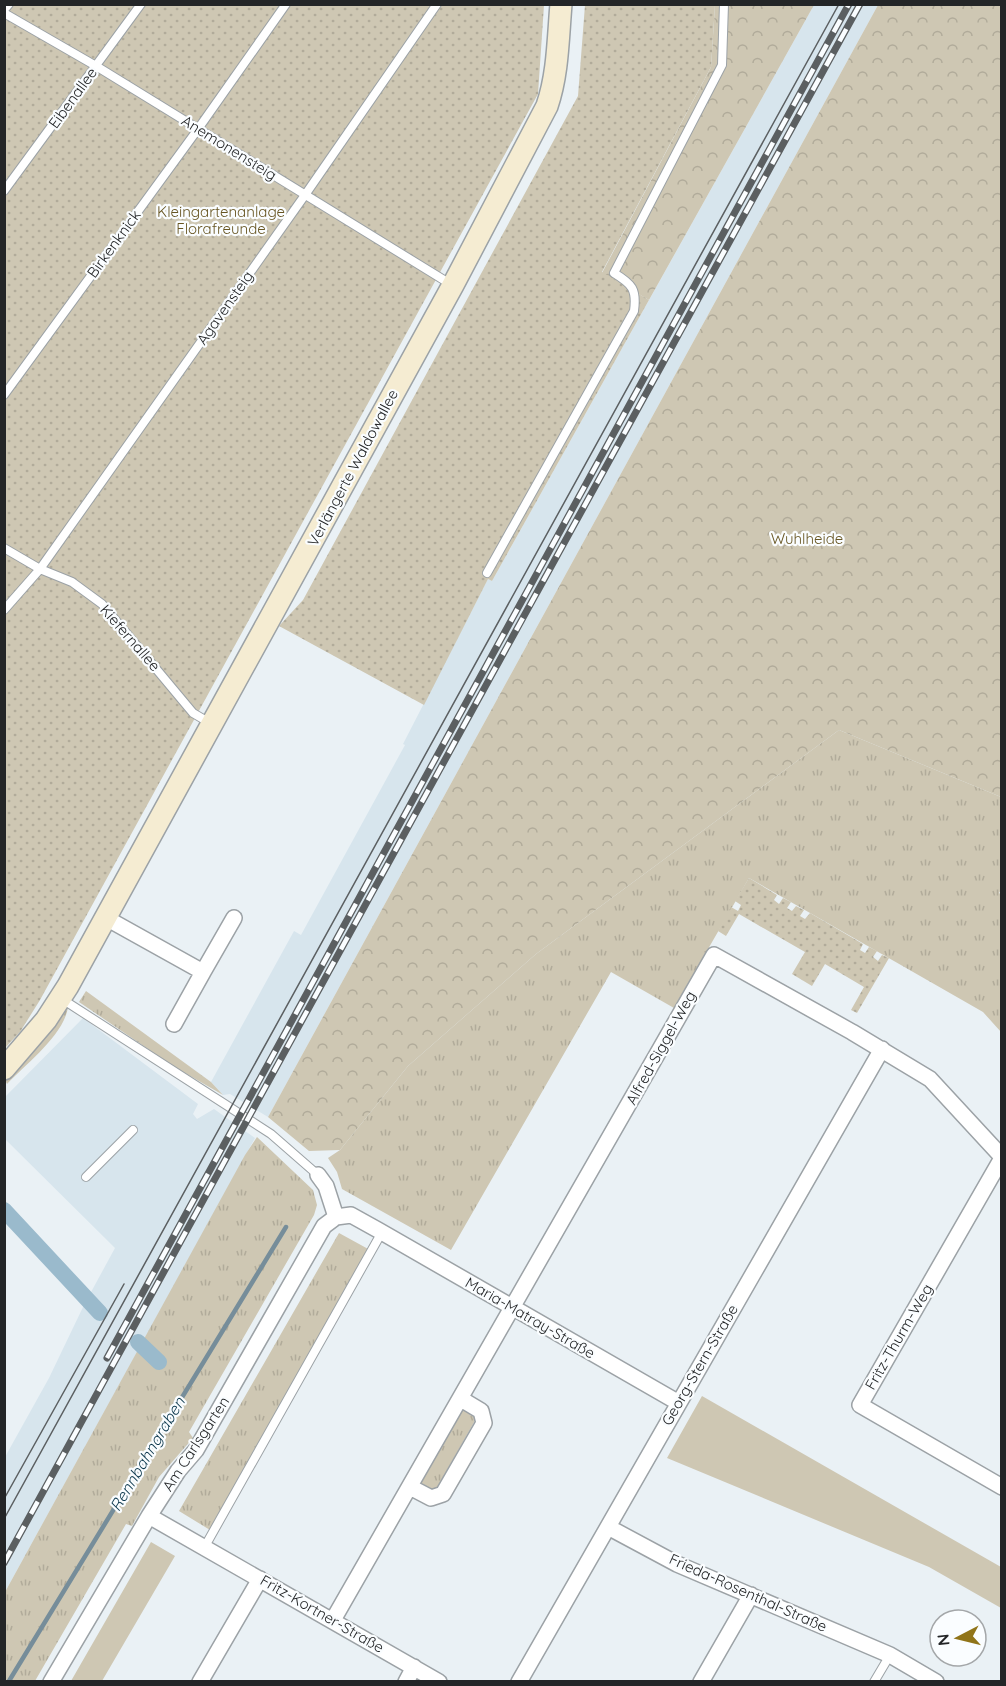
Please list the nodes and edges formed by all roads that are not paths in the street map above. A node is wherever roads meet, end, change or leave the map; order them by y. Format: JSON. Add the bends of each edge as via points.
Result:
{"nodes":[{"id":1,"x":9,"y":4,"type":"edge"},
{"id":2,"x":141,"y":4,"type":"edge"},
{"id":3,"x":286,"y":4,"type":"edge"},
{"id":4,"x":437,"y":4,"type":"edge"},
{"id":5,"x":561,"y":4,"type":"edge"},
{"id":6,"x":724,"y":4,"type":"edge"},
{"id":7,"x":4,"y":11,"type":"edge"},
{"id":8,"x":96,"y":66,"type":"junction"},
{"id":9,"x":198,"y":129,"type":"junction"},
{"id":10,"x":4,"y":190,"type":"edge"},
{"id":11,"x":305,"y":195,"type":"junction"},
{"id":12,"x":453,"y":285,"type":"junction"},
{"id":13,"x":4,"y":395,"type":"edge"},
{"id":14,"x":4,"y":548,"type":"edge"},
{"id":15,"x":40,"y":568,"type":"junction"},
{"id":16,"x":488,"y":573,"type":"dead end"},
{"id":17,"x":5,"y":609,"type":"edge"},
{"id":18,"x":213,"y":724,"type":"junction"},
{"id":19,"x":106,"y":918,"type":"junction"},
{"id":20,"x":234,"y":918,"type":"dead end"},
{"id":21,"x":203,"y":972,"type":"junction"},
{"id":22,"x":61,"y":998,"type":"junction"},
{"id":23,"x":174,"y":1024,"type":"dead end"},
{"id":24,"x":882,"y":1049,"type":"junction"},
{"id":25,"x":4,"y":1069,"type":"edge"},
{"id":26,"x":133,"y":1130,"type":"dead end"},
{"id":27,"x":1002,"y":1158,"type":"edge"},
{"id":28,"x":318,"y":1175,"type":"joint"},
{"id":29,"x":86,"y":1178,"type":"dead end"},
{"id":30,"x":336,"y":1217,"type":"junction"},
{"id":31,"x":382,"y":1232,"type":"junction"},
{"id":32,"x":513,"y":1308,"type":"junction"},
{"id":33,"x":461,"y":1399,"type":"junction"},
{"id":34,"x":679,"y":1403,"type":"junction"},
{"id":35,"x":410,"y":1487,"type":"junction"},
{"id":36,"x":1002,"y":1487,"type":"edge"},
{"id":37,"x":149,"y":1516,"type":"junction"},
{"id":38,"x":608,"y":1527,"type":"junction"},
{"id":39,"x":204,"y":1548,"type":"junction"},
{"id":40,"x":260,"y":1579,"type":"junction"},
{"id":41,"x":751,"y":1595,"type":"junction"},
{"id":42,"x":333,"y":1620,"type":"junction"},
{"id":43,"x":890,"y":1655,"type":"junction"},
{"id":44,"x":414,"y":1667,"type":"junction"},
{"id":45,"x":51,"y":1682,"type":"edge"},
{"id":46,"x":200,"y":1682,"type":"edge"},
{"id":47,"x":406,"y":1682,"type":"edge"},
{"id":48,"x":439,"y":1682,"type":"edge"},
{"id":49,"x":519,"y":1682,"type":"edge"},
{"id":50,"x":701,"y":1682,"type":"edge"},
{"id":51,"x":874,"y":1682,"type":"edge"},
{"id":52,"x":936,"y":1682,"type":"edge"}],
"edges":[{"from":1,"to":7,"type":"lane"},
{"from":2,"to":8,"type":"lane","name":"Eibenallee"},
{"from":3,"to":9,"type":"lane","name":"Birkenknick"},
{"from":4,"to":11,"type":"lane","name":"Agavensteig"},
{"from":5,"to":12,"type":"street","name":"Verlängerte Waldowallee","via":[[556,65],[547,106]]},
{"from":6,"to":16,"type":"lane","via":[[723,65],[614,273],[629,282],[635,292],[634,311]]},
{"from":7,"to":8,"type":"lane","name":"Anemonensteig"},
{"from":8,"to":9,"type":"lane","name":"Anemonensteig"},
{"from":8,"to":10,"type":"lane","name":"Eibenallee"},
{"from":9,"to":11,"type":"lane","name":"Anemonensteig"},
{"from":9,"to":13,"type":"lane","name":"Birkenknick"},
{"from":11,"to":12,"type":"lane","name":"Anemonensteig"},
{"from":11,"to":15,"type":"lane","name":"Agavensteig"},
{"from":12,"to":18,"type":"street","name":"Verlängerte Waldowallee"},
{"from":14,"to":15,"type":"lane","name":"Kiefernallee"},
{"from":15,"to":17,"type":"lane","name":"Agavensteig"},
{"from":15,"to":18,"type":"lane","name":"Kiefernallee","via":[[72,582],[102,604],[194,713]]},
{"from":18,"to":19,"type":"street","name":"Verlängerte Waldowallee"},
{"from":19,"to":21,"type":"street"},
{"from":19,"to":22,"type":"street","name":"Verlängerte Waldowallee"},
{"from":20,"to":21,"type":"street"},
{"from":21,"to":23,"type":"street"},
{"from":22,"to":25,"type":"street","name":"Verlängerte Waldowallee"},
{"from":22,"to":28,"type":"lane","via":[[271,1134]]},
{"from":24,"to":27,"type":"street","via":[[930,1079]]},
{"from":24,"to":32,"type":"street","name":"Alfred-Siggel-Weg","via":[[714,955]]},
{"from":24,"to":34,"type":"street","name":"Georg-Stern-Straße"},
{"from":26,"to":29,"type":"lane"},
{"from":27,"to":36,"type":"street","name":"Fritz-Thurm-Weg","via":[[860,1405]]},
{"from":28,"to":30,"type":"street","via":[[326,1186]]},
{"from":30,"to":31,"type":"street","name":"Maria-Matray-Straße","via":[[351,1215]]},
{"from":30,"to":37,"type":"street","name":"Am Carlsgarten","via":[[324,1226],[196,1450]]},
{"from":31,"to":32,"type":"street","name":"Maria-Matray-Straße"},
{"from":31,"to":39,"type":"lane"},
{"from":32,"to":33,"type":"street"},
{"from":32,"to":34,"type":"street","name":"Maria-Matray-Straße"},
{"from":33,"to":35,"type":"street"},
{"from":33,"to":35,"type":"street","via":[[480,1411],[484,1423],[443,1494],[431,1498]]},
{"from":34,"to":38,"type":"street","name":"Georg-Stern-Straße"},
{"from":35,"to":42,"type":"street"},
{"from":37,"to":39,"type":"street","name":"Fritz-Kortner-Straße"},
{"from":37,"to":45,"type":"street","name":"Am Carlsgarten"},
{"from":38,"to":41,"type":"street","name":"Frieda-Rosenthal-Straße"},
{"from":38,"to":49,"type":"street","name":"Georg-Stern-Straße"},
{"from":39,"to":40,"type":"street","name":"Fritz-Kortner-Straße"},
{"from":40,"to":42,"type":"street","name":"Fritz-Kortner-Straße"},
{"from":40,"to":46,"type":"street"},
{"from":41,"to":43,"type":"street","name":"Frieda-Rosenthal-Straße"},
{"from":41,"to":50,"type":"street"},
{"from":42,"to":44,"type":"street","name":"Fritz-Kortner-Straße"},
{"from":43,"to":51,"type":"lane"},
{"from":43,"to":52,"type":"street","name":"Frieda-Rosenthal-Straße"},
{"from":44,"to":47,"type":"street"},
{"from":44,"to":48,"type":"street","name":"Fritz-Kortner-Straße"}]}
